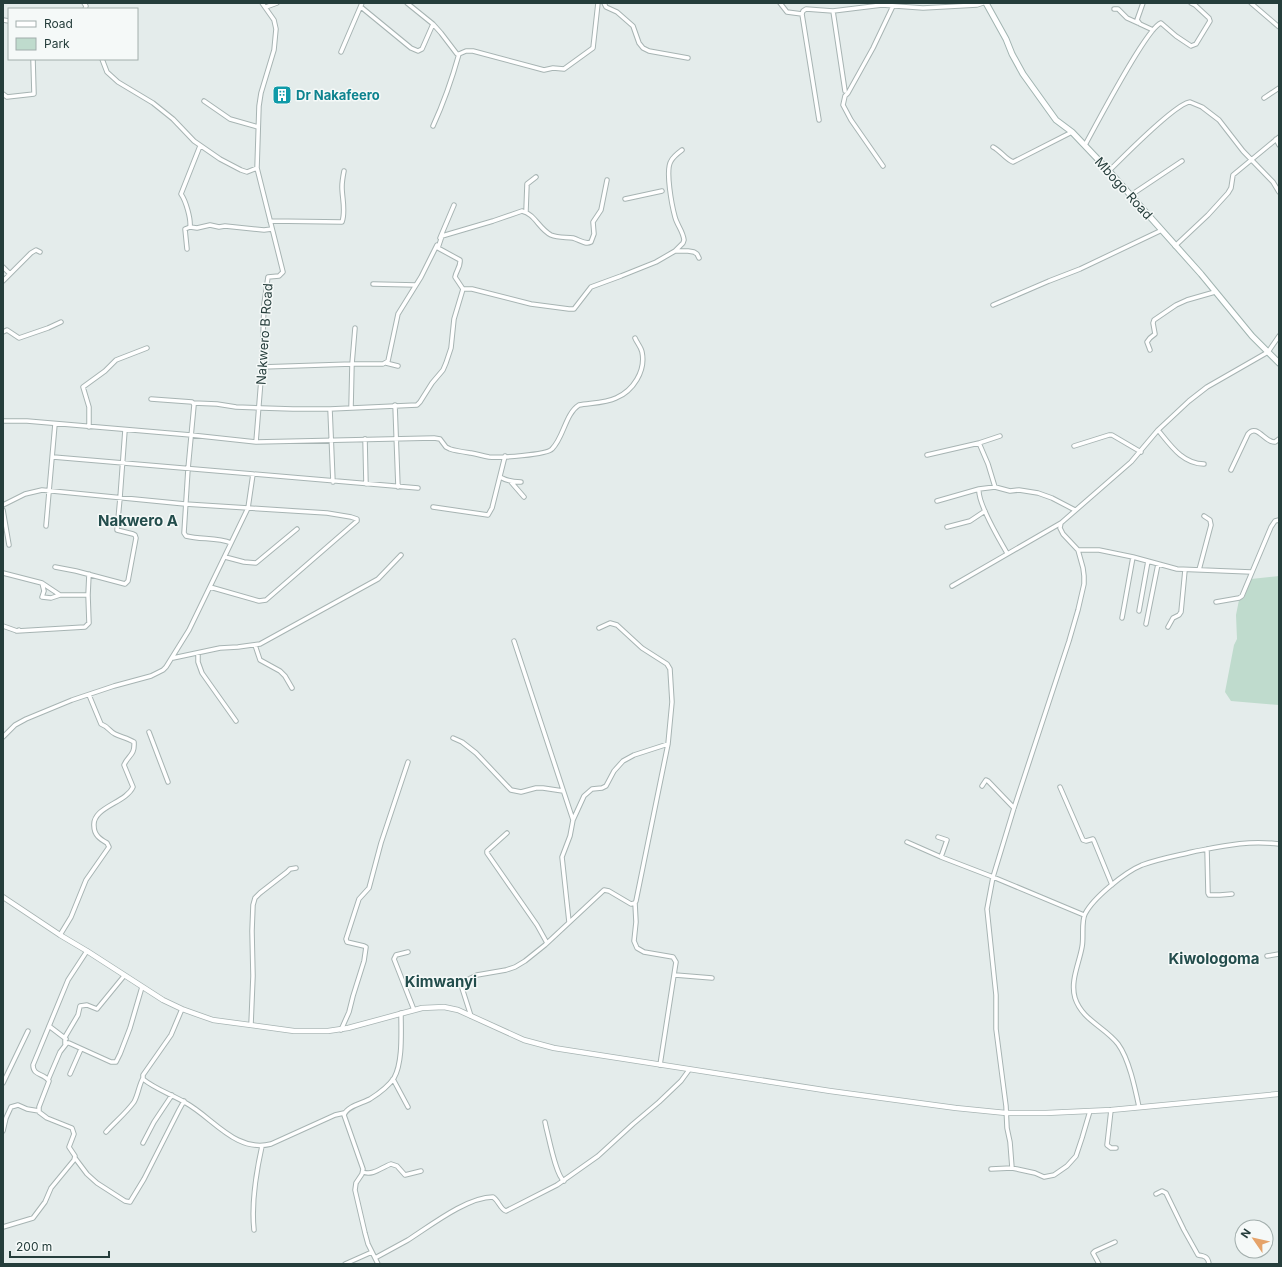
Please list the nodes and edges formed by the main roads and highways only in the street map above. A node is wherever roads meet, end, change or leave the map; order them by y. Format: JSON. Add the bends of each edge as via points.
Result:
{"nodes":[{"id":1,"x":985,"y":3,"type":"edge"},
{"id":2,"x":1279,"y":363,"type":"edge"}],
"edges":[{"from":1,"to":2,"type":"main road","name":"Mbogo Road","via":[[1023,74],[1056,120],[1072,132],[1109,171]]}]}
